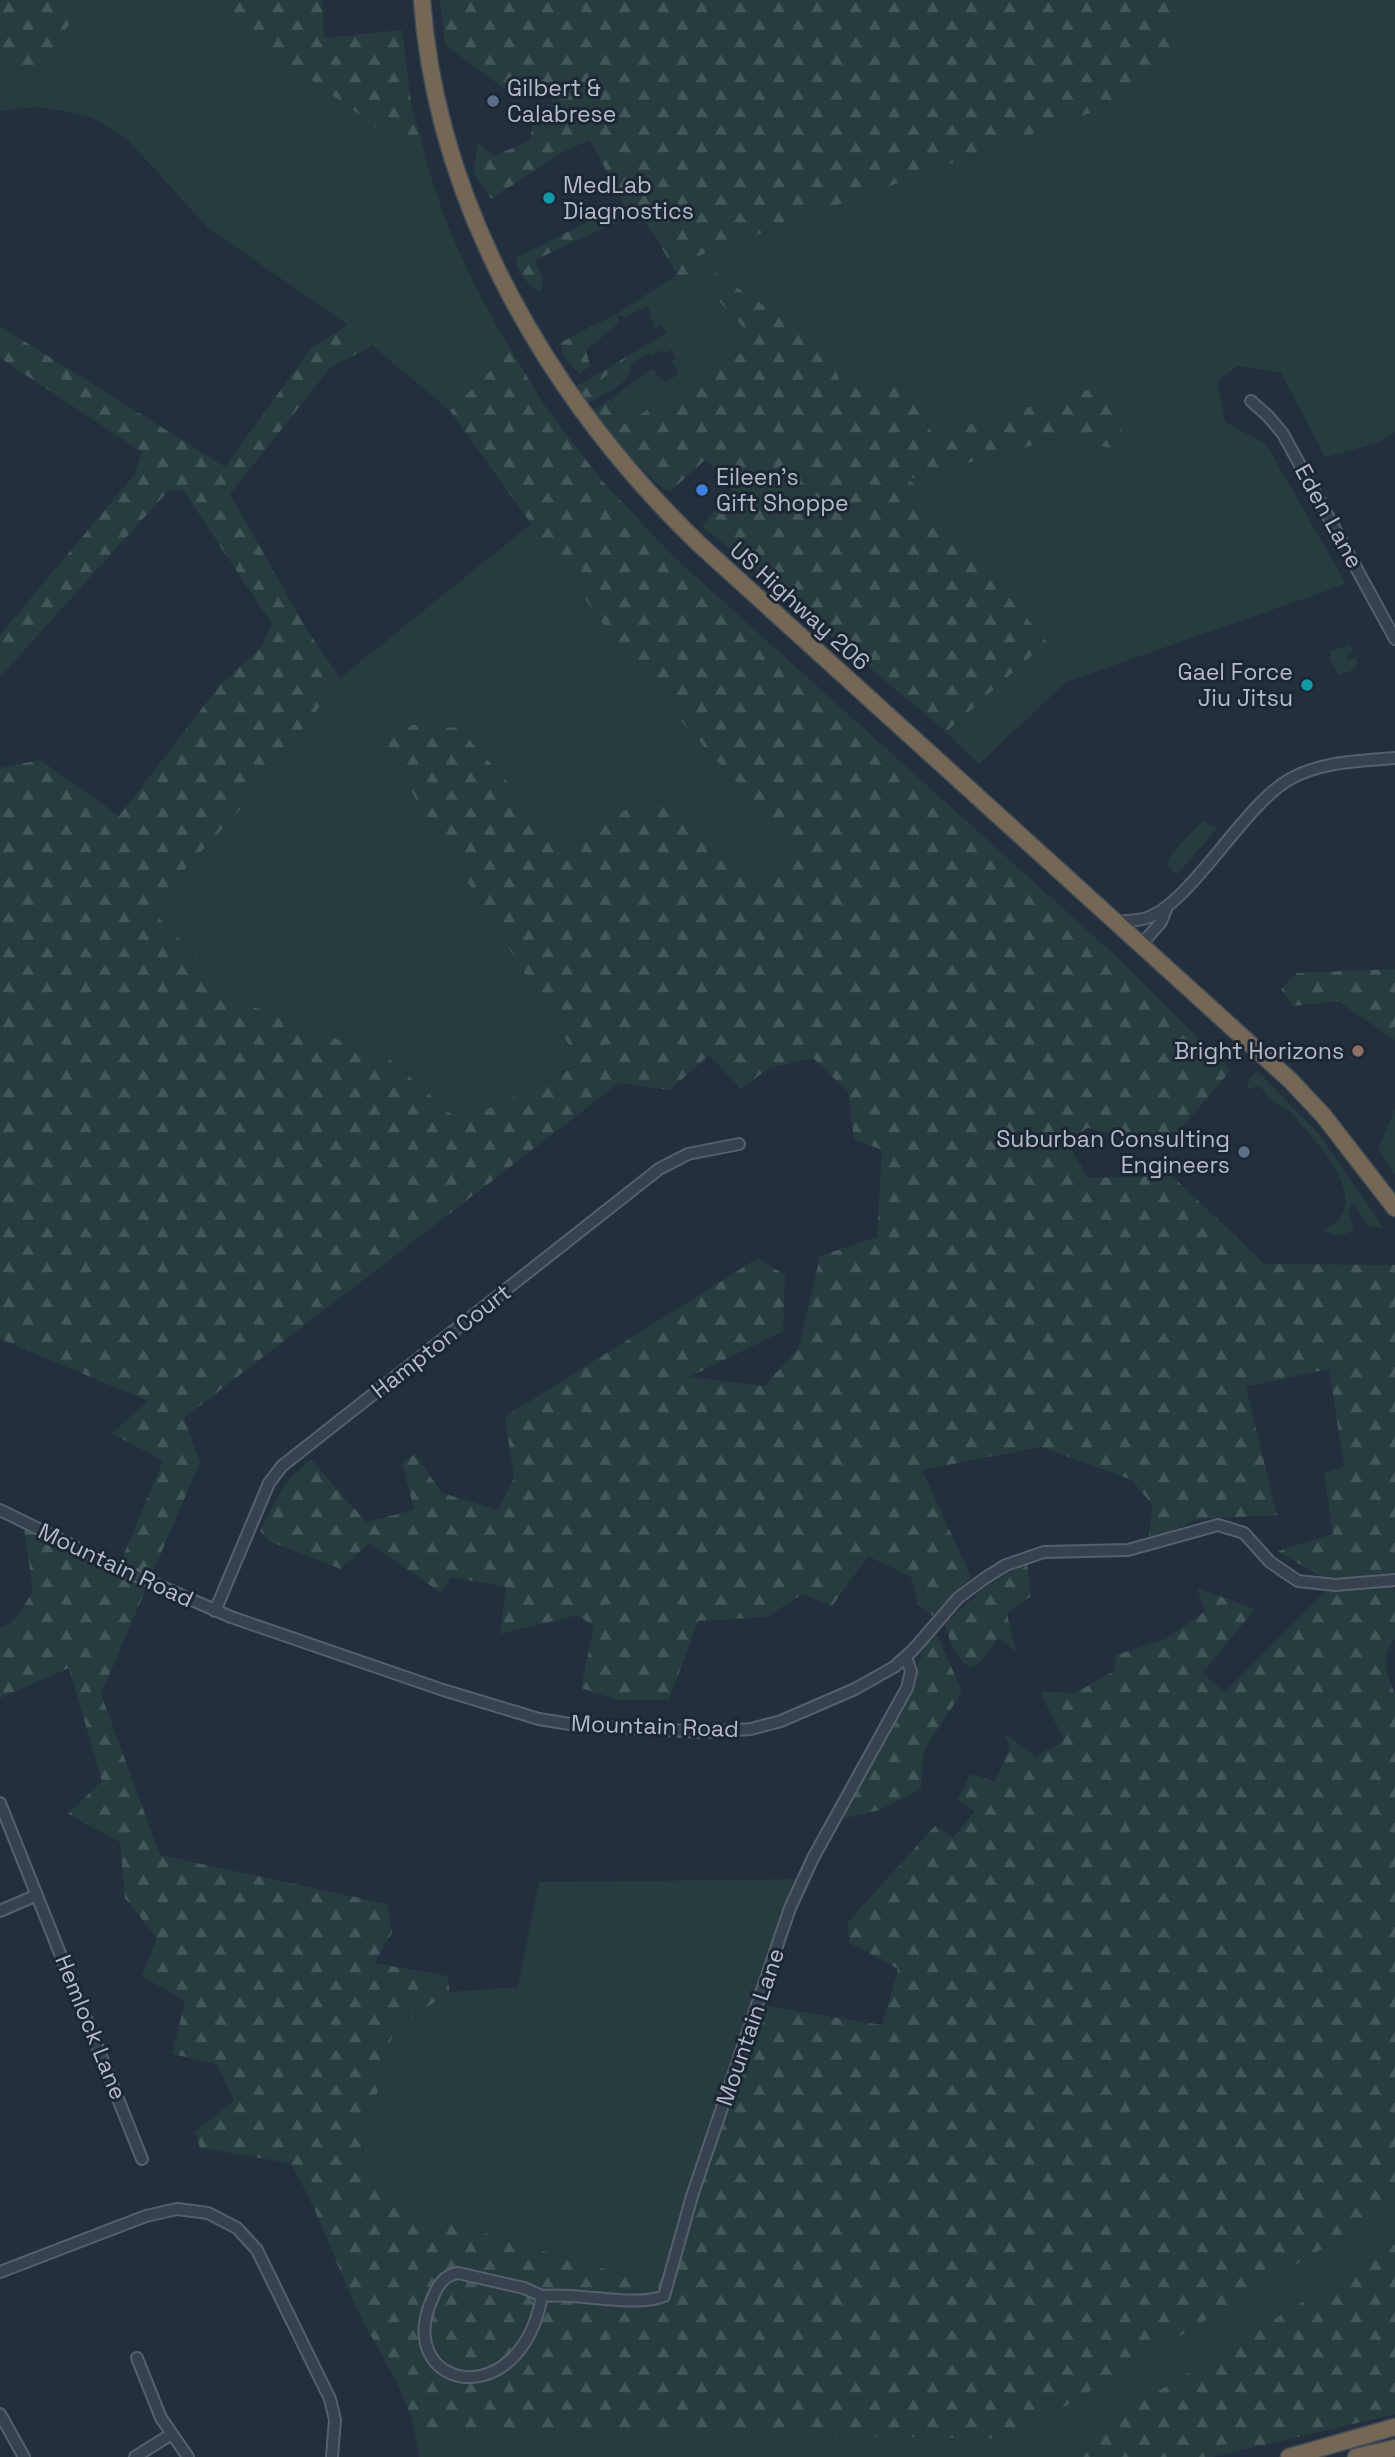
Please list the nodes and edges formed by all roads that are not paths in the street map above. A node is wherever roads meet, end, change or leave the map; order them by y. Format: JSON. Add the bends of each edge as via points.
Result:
{"nodes":[{"id":1,"x":422,"y":0,"type":"edge"},
{"id":2,"x":1251,"y":401,"type":"dead end"},
{"id":3,"x":1395,"y":639,"type":"edge"},
{"id":4,"x":1395,"y":758,"type":"edge"},
{"id":5,"x":1167,"y":907,"type":"junction"},
{"id":6,"x":1116,"y":922,"type":"junction"},
{"id":7,"x":1141,"y":945,"type":"junction"},
{"id":8,"x":739,"y":1144,"type":"dead end"},
{"id":9,"x":1395,"y":1208,"type":"edge"},
{"id":10,"x":0,"y":1510,"type":"edge"},
{"id":11,"x":1395,"y":1580,"type":"edge"},
{"id":12,"x":215,"y":1611,"type":"junction"},
{"id":13,"x":906,"y":1657,"type":"junction"},
{"id":14,"x":0,"y":1803,"type":"edge"},
{"id":15,"x":37,"y":1895,"type":"junction"},
{"id":16,"x":0,"y":1911,"type":"edge"},
{"id":17,"x":142,"y":2159,"type":"dead end"},
{"id":18,"x":0,"y":2272,"type":"edge"},
{"id":19,"x":542,"y":2296,"type":"junction"},
{"id":20,"x":137,"y":2358,"type":"dead end"},
{"id":21,"x":0,"y":2414,"type":"edge"},
{"id":22,"x":1395,"y":2427,"type":"edge"},
{"id":23,"x":170,"y":2435,"type":"junction"},
{"id":24,"x":1395,"y":2448,"type":"edge"},
{"id":25,"x":24,"y":2457,"type":"edge"},
{"id":26,"x":135,"y":2457,"type":"edge"},
{"id":27,"x":188,"y":2457,"type":"edge"},
{"id":28,"x":332,"y":2457,"type":"edge"},
{"id":29,"x":1289,"y":2457,"type":"edge"},
{"id":30,"x":1356,"y":2457,"type":"edge"}],
"edges":[{"from":1,"to":6,"type":"highway","name":"US Highway 206","via":[[445,127],[481,231],[537,343],[597,432],[699,544]]},
{"from":2,"to":3,"type":"street","name":"Eden Lane","via":[[1283,434]]},
{"from":4,"to":5,"type":"street","via":[[1331,763],[1282,783]]},
{"from":5,"to":6,"type":"street","via":[[1143,919]]},
{"from":5,"to":7,"type":"street","via":[[1161,922]]},
{"from":6,"to":7,"type":"highway","name":"US Highway 206"},
{"from":7,"to":9,"type":"highway","name":"US Highway 206","via":[[1324,1115]]},
{"from":8,"to":12,"type":"street","name":"Hampton Court","via":[[688,1154],[659,1169],[282,1466],[269,1483]]},
{"from":10,"to":12,"type":"street","name":"Mountain Road"},
{"from":11,"to":13,"type":"street","name":"Mountain Road","via":[[1335,1585],[1298,1581],[1270,1562],[1244,1532],[1209,1526],[1128,1550],[1055,1551],[1006,1565],[958,1598]]},
{"from":12,"to":13,"type":"street","name":"Mountain Road","via":[[501,1709],[576,1725],[637,1730],[705,1732],[766,1726],[855,1689]]},
{"from":13,"to":19,"type":"street","name":"Mountain Lane","via":[[911,1671],[907,1688],[790,1908],[692,2196],[664,2296],[652,2301]]},
{"from":14,"to":15,"type":"street","name":"Hemlock Lane"},
{"from":15,"to":16,"type":"street"},
{"from":15,"to":17,"type":"street","name":"Hemlock Lane"},
{"from":18,"to":28,"type":"street","via":[[160,2212],[187,2209],[221,2218],[244,2234],[263,2259],[330,2399],[335,2420]]},
{"from":19,"to":19,"type":"street","via":[[503,2282],[458,2273],[448,2276],[437,2287],[425,2321],[424,2334],[432,2355],[457,2377],[492,2374],[506,2365],[520,2346]]},
{"from":20,"to":23,"type":"street"},
{"from":21,"to":25,"type":"street"},
{"from":22,"to":29,"type":"highway"},
{"from":23,"to":26,"type":"street"},
{"from":23,"to":27,"type":"street"},
{"from":24,"to":30,"type":"highway"}]}
